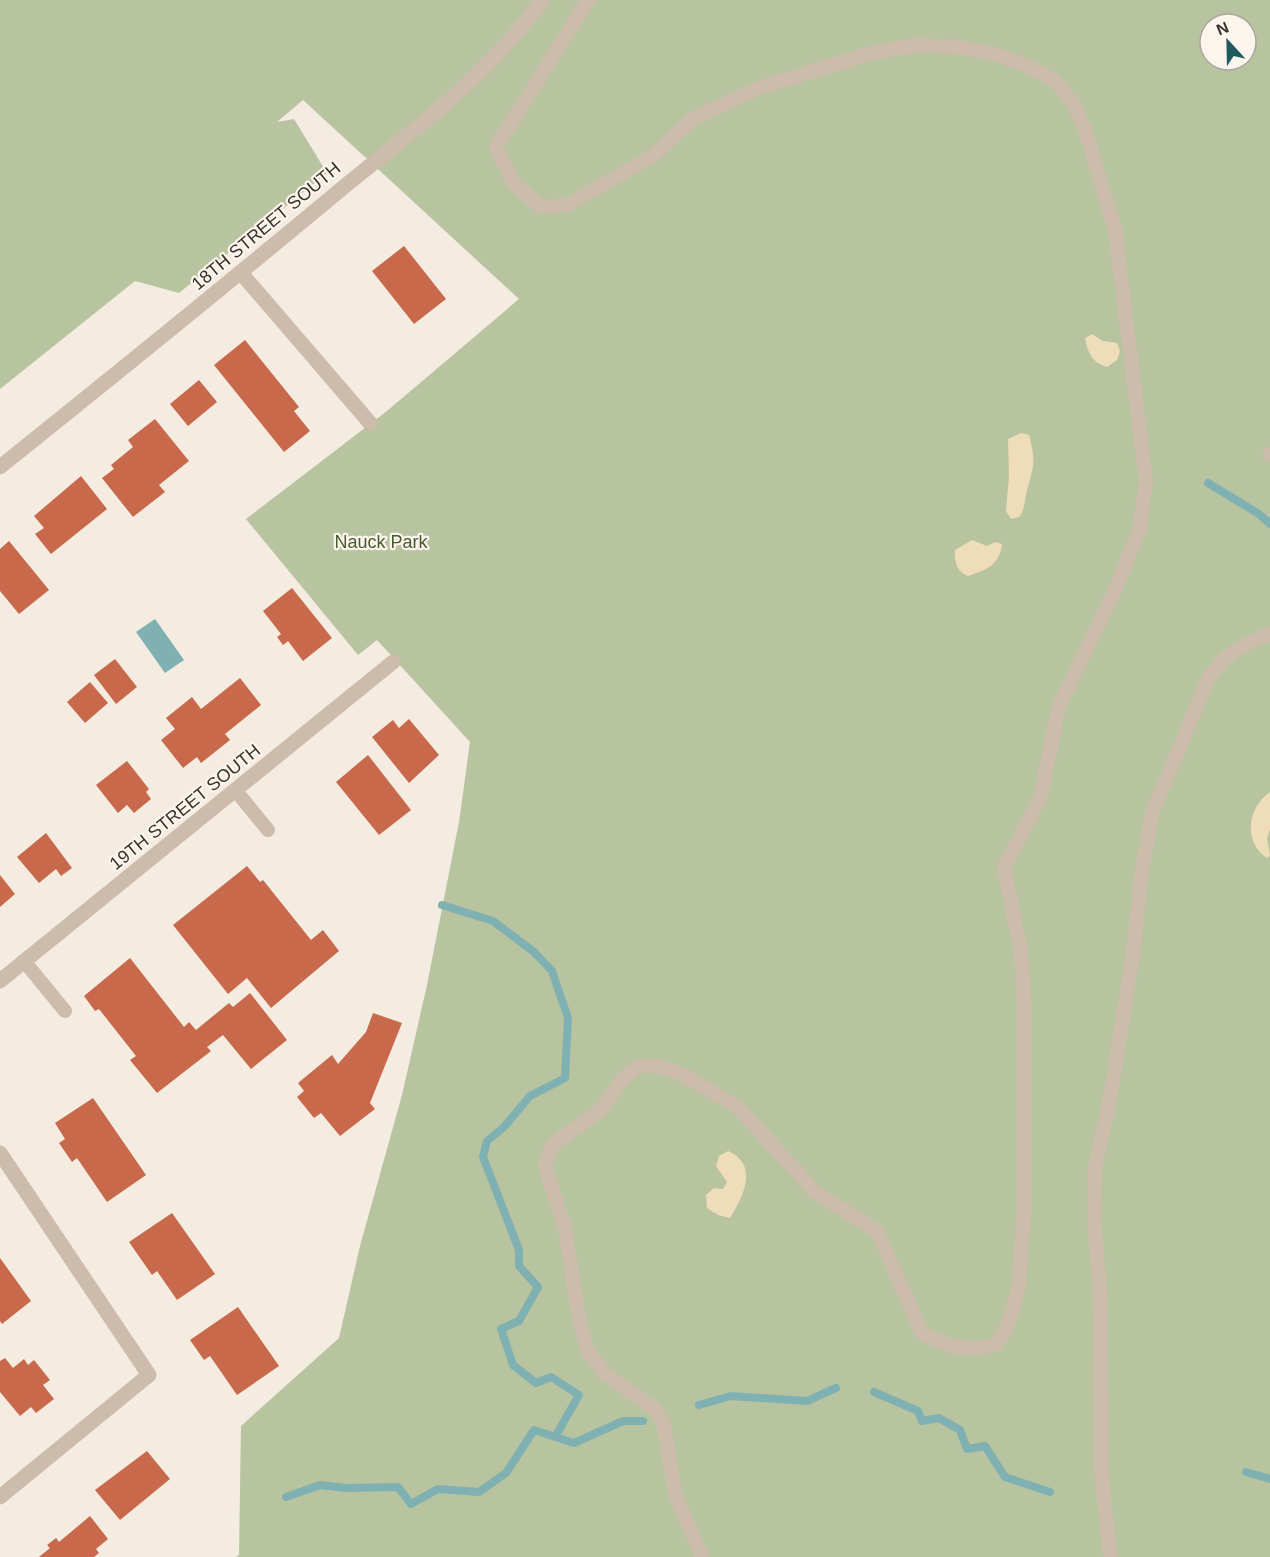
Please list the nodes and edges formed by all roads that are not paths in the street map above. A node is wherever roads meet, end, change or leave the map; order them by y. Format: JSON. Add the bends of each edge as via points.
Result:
{"nodes":[{"id":1,"x":542,"y":0,"type":"edge"},
{"id":2,"x":588,"y":0,"type":"edge"},
{"id":3,"x":241,"y":273,"type":"junction"},
{"id":4,"x":370,"y":423,"type":"dead end"},
{"id":5,"x":0,"y":467,"type":"edge"},
{"id":6,"x":1270,"y":633,"type":"edge"},
{"id":7,"x":393,"y":662,"type":"dead end"},
{"id":8,"x":236,"y":791,"type":"junction"},
{"id":9,"x":268,"y":830,"type":"dead end"},
{"id":10,"x":24,"y":961,"type":"junction"},
{"id":11,"x":0,"y":981,"type":"edge"},
{"id":12,"x":65,"y":1011,"type":"dead end"},
{"id":13,"x":0,"y":1153,"type":"edge"},
{"id":14,"x":0,"y":1497,"type":"edge"},
{"id":15,"x":702,"y":1557,"type":"edge"},
{"id":16,"x":1110,"y":1557,"type":"edge"}],
"edges":[{"from":1,"to":3,"type":"street","name":"18TH STREET SOUTH","via":[[528,21],[474,79]]},
{"from":2,"to":15,"type":"lane","via":[[496,147],[514,183],[540,207],[567,205],[651,157],[694,118],[761,87],[875,52],[919,45],[959,47],[1026,65],[1055,80],[1075,106],[1115,230],[1146,482],[1139,530],[1059,706],[1040,799],[1004,867],[1021,953],[1024,1000],[1024,1203],[1018,1290],[1007,1327],[996,1344],[980,1350],[957,1347],[922,1333],[877,1231],[816,1192],[737,1106],[683,1075],[660,1066],[638,1066],[620,1082],[602,1109],[552,1145],[545,1166],[565,1229],[587,1350],[605,1374],[656,1408],[663,1422],[675,1493]]},
{"from":3,"to":4,"type":"street"},
{"from":3,"to":5,"type":"street","name":"18TH STREET SOUTH"},
{"from":6,"to":16,"type":"lane","via":[[1224,659],[1208,679],[1152,813],[1095,1167],[1101,1469]]},
{"from":7,"to":8,"type":"street","name":"19TH STREET SOUTH"},
{"from":8,"to":9,"type":"lane"},
{"from":8,"to":10,"type":"street","name":"19TH STREET SOUTH"},
{"from":10,"to":11,"type":"street","name":"19TH STREET SOUTH"},
{"from":10,"to":12,"type":"lane"},
{"from":13,"to":14,"type":"street","via":[[149,1375]]}]}
